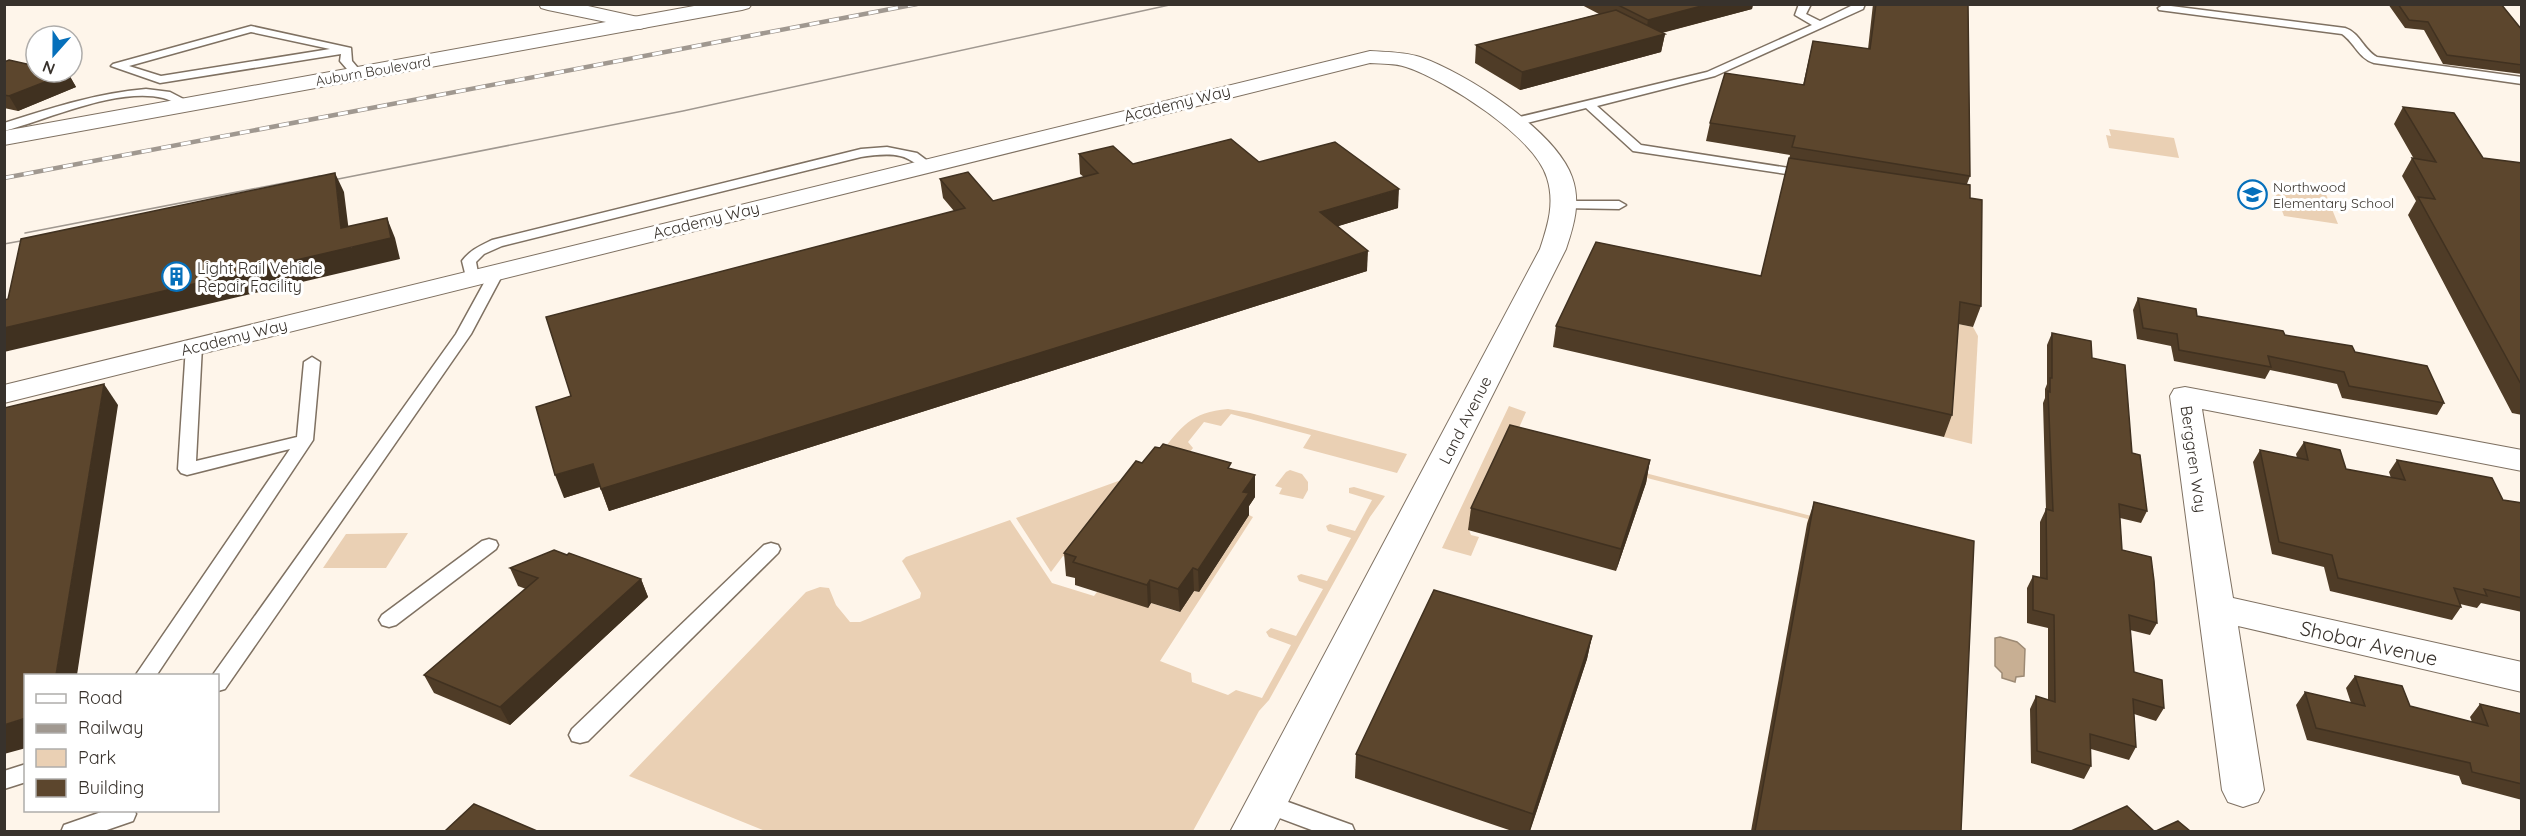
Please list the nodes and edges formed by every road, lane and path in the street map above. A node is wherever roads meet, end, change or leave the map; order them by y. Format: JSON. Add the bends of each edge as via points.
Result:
{"nodes":[{"id":1,"x":548,"y":4,"type":"edge"},
{"id":2,"x":742,"y":4,"type":"edge"},
{"id":3,"x":1806,"y":4,"type":"edge"},
{"id":4,"x":1860,"y":4,"type":"edge"},
{"id":5,"x":2163,"y":8,"type":"dead end"},
{"id":6,"x":640,"y":23,"type":"junction"},
{"id":7,"x":1821,"y":25,"type":"junction"},
{"id":8,"x":347,"y":50,"type":"junction"},
{"id":9,"x":1408,"y":60,"type":"joint"},
{"id":10,"x":357,"y":74,"type":"junction"},
{"id":11,"x":2522,"y":81,"type":"edge"},
{"id":12,"x":1588,"y":104,"type":"junction"},
{"id":13,"x":1515,"y":122,"type":"junction"},
{"id":14,"x":6,"y":134,"type":"edge"},
{"id":15,"x":1821,"y":177,"type":"edge"},
{"id":16,"x":1619,"y":204,"type":"dead end"},
{"id":17,"x":1565,"y":205,"type":"junction"},
{"id":18,"x":484,"y":275,"type":"junction"},
{"id":19,"x":194,"y":346,"type":"junction"},
{"id":20,"x":312,"y":362,"type":"dead end"},
{"id":21,"x":4,"y":394,"type":"edge"},
{"id":22,"x":305,"y":440,"type":"junction"},
{"id":23,"x":2522,"y":461,"type":"edge"},
{"id":24,"x":489,"y":545,"type":"dead end"},
{"id":25,"x":771,"y":549,"type":"dead end"},
{"id":26,"x":2216,"y":608,"type":"junction"},
{"id":27,"x":389,"y":620,"type":"dead end"},
{"id":28,"x":146,"y":674,"type":"edge"},
{"id":29,"x":2522,"y":677,"type":"edge"},
{"id":30,"x":219,"y":682,"type":"edge"},
{"id":31,"x":580,"y":735,"type":"dead end"},
{"id":32,"x":24,"y":774,"type":"edge"},
{"id":33,"x":4,"y":780,"type":"edge"},
{"id":34,"x":2243,"y":790,"type":"dead end"},
{"id":35,"x":1266,"y":803,"type":"junction"},
{"id":36,"x":122,"y":819,"type":"edge"},
{"id":37,"x":72,"y":831,"type":"edge"},
{"id":38,"x":1251,"y":831,"type":"edge"},
{"id":39,"x":1344,"y":831,"type":"edge"}],
"edges":[{"from":1,"to":6,"type":"street"},
{"from":2,"to":6,"type":"street","name":"Auburn Boulevard"},
{"from":3,"to":7,"type":"lane","via":[[1800,15]]},
{"from":4,"to":7,"type":"lane"},
{"from":5,"to":11,"type":"lane","via":[[2345,31],[2365,57],[2374,60]]},
{"from":6,"to":10,"type":"street","name":"Auburn Boulevard"},
{"from":7,"to":12,"type":"lane","via":[[1711,74]]},
{"from":8,"to":8,"type":"lane","via":[[251,29],[117,66],[160,80]]},
{"from":8,"to":10,"type":"lane","via":[[346,61]]},
{"from":9,"to":13,"type":"street","name":"Land Avenue","via":[[1429,68]]},
{"from":9,"to":18,"type":"street","name":"Academy Way","via":[[1370,57]]},
{"from":10,"to":14,"type":"street","name":"Auburn Boulevard"},
{"from":12,"to":13,"type":"lane"},
{"from":12,"to":15,"type":"lane","via":[[1637,148]]},
{"from":13,"to":17,"type":"street","name":"Land Avenue","via":[[1552,160],[1562,183]]},
{"from":16,"to":17,"type":"lane"},
{"from":17,"to":35,"type":"street","name":"Land Avenue","via":[[1563,226],[1553,249]]},
{"from":18,"to":19,"type":"street","name":"Academy Way"},
{"from":18,"to":30,"type":"lane","via":[[463,334]]},
{"from":19,"to":21,"type":"street","name":"Academy Way"},
{"from":19,"to":22,"type":"lane","via":[[187,469]]},
{"from":20,"to":22,"type":"lane"},
{"from":22,"to":28,"type":"lane"},
{"from":23,"to":26,"type":"street","name":"Berggren Way","via":[[2185,396]]},
{"from":24,"to":27,"type":"lane"},
{"from":25,"to":31,"type":"lane"},
{"from":26,"to":29,"type":"street","name":"Shobar Avenue"},
{"from":26,"to":34,"type":"street","name":"Berggren Way"},
{"from":32,"to":33,"type":"lane"},
{"from":35,"to":38,"type":"street","name":"Land Avenue"},
{"from":35,"to":39,"type":"lane"},
{"from":36,"to":37,"type":"lane"}]}
